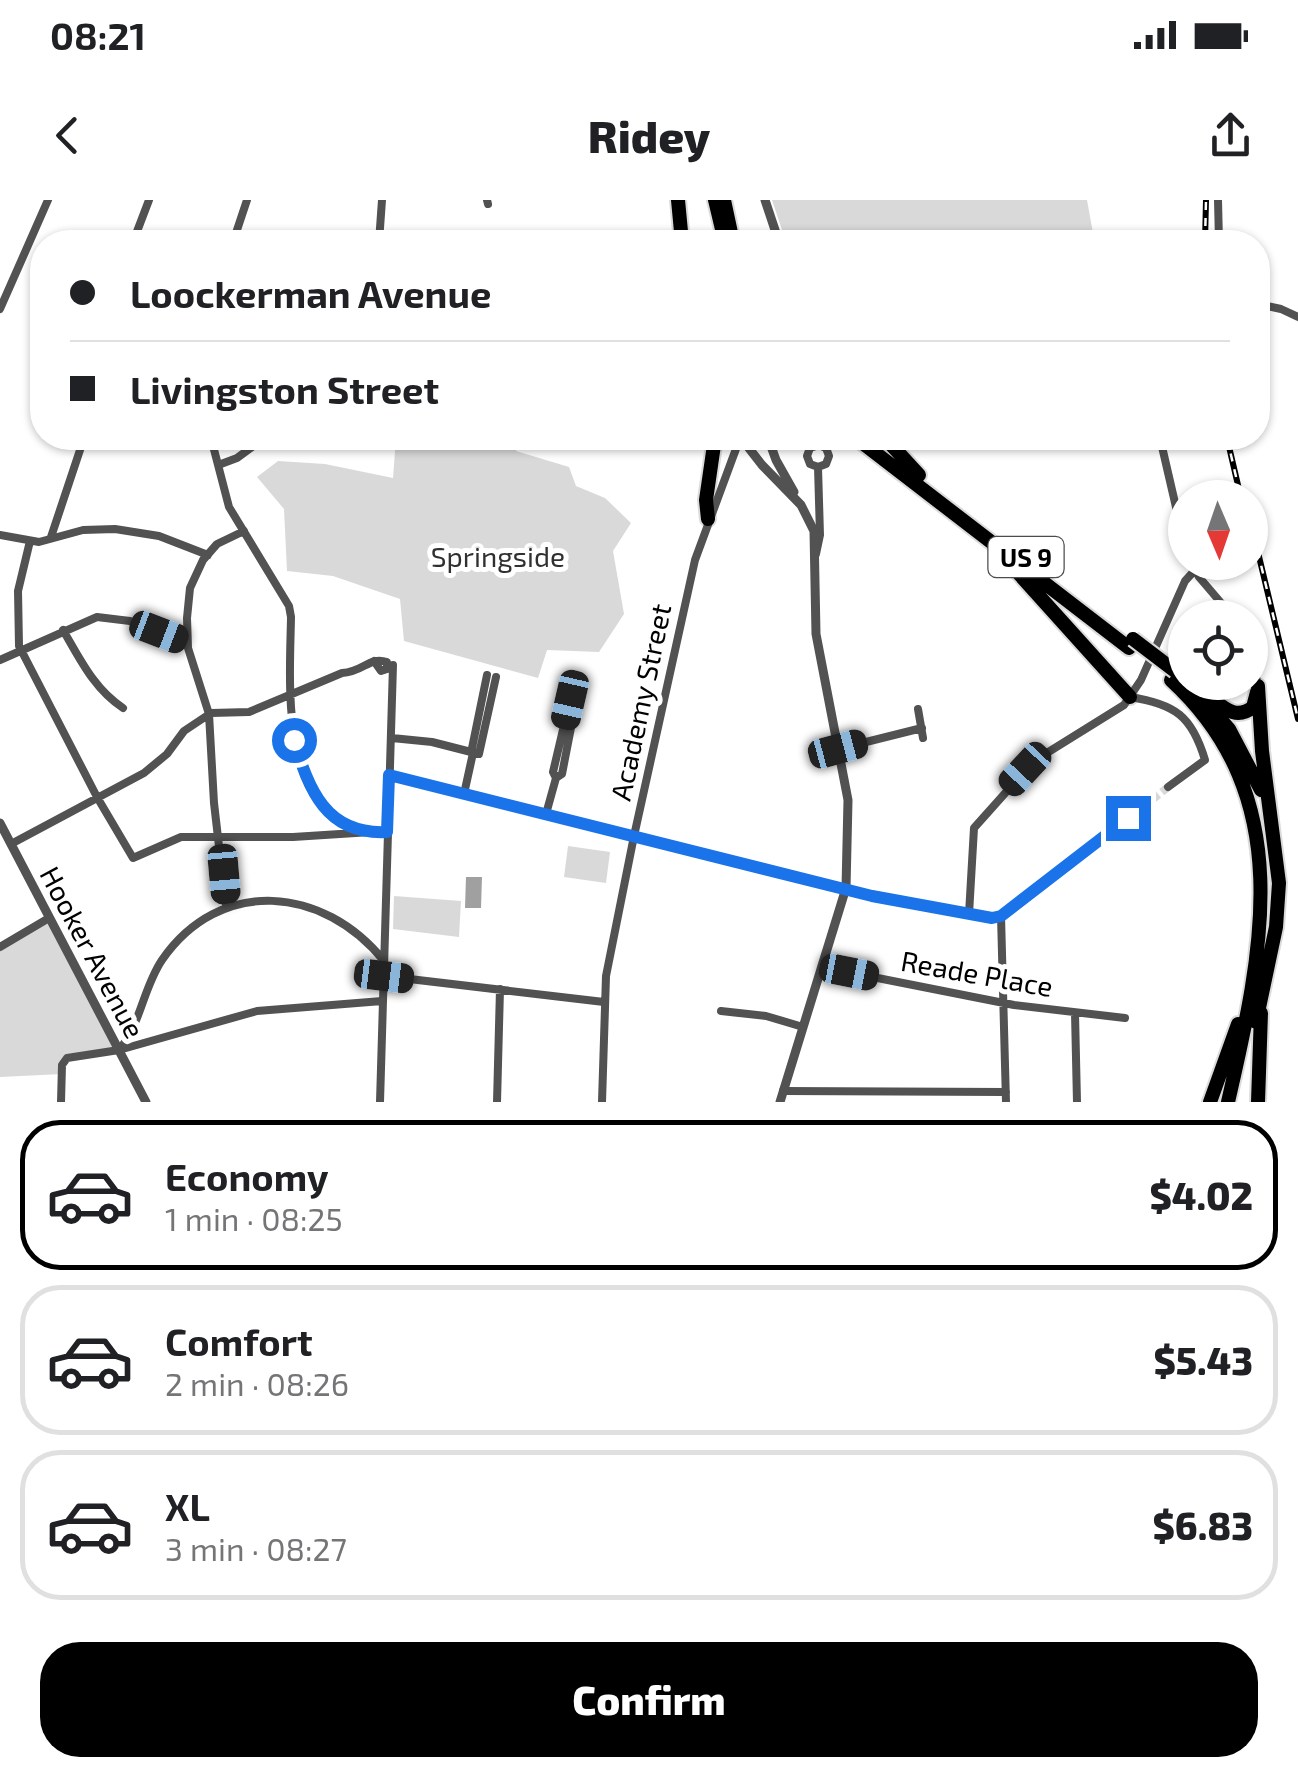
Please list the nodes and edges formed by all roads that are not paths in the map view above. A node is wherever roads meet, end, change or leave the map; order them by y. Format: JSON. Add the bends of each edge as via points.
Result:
{"nodes":[{"id":1,"x":48,"y":200,"type":"edge"},
{"id":2,"x":149,"y":200,"type":"edge"},
{"id":3,"x":247,"y":200,"type":"edge"},
{"id":4,"x":382,"y":200,"type":"edge"},
{"id":5,"x":678,"y":200,"type":"edge"},
{"id":6,"x":715,"y":200,"type":"edge"},
{"id":7,"x":725,"y":200,"type":"edge"},
{"id":8,"x":765,"y":200,"type":"edge"},
{"id":9,"x":1218,"y":200,"type":"edge"},
{"id":10,"x":35,"y":230,"type":"edge"},
{"id":11,"x":138,"y":230,"type":"edge"},
{"id":12,"x":237,"y":230,"type":"edge"},
{"id":13,"x":380,"y":230,"type":"edge"},
{"id":14,"x":681,"y":230,"type":"edge"},
{"id":15,"x":721,"y":230,"type":"edge"},
{"id":16,"x":731,"y":230,"type":"edge"},
{"id":17,"x":775,"y":230,"type":"edge"},
{"id":18,"x":1219,"y":230,"type":"edge"},
{"id":19,"x":30,"y":241,"type":"edge"},
{"id":20,"x":1270,"y":308,"type":"edge"},
{"id":21,"x":0,"y":309,"type":"edge"},
{"id":22,"x":1298,"y":316,"type":"edge"},
{"id":23,"x":80,"y":450,"type":"edge"},
{"id":24,"x":216,"y":450,"type":"edge"},
{"id":25,"x":249,"y":450,"type":"edge"},
{"id":26,"x":713,"y":450,"type":"edge"},
{"id":27,"x":735,"y":450,"type":"edge"},
{"id":28,"x":751,"y":450,"type":"edge"},
{"id":29,"x":772,"y":450,"type":"edge"},
{"id":30,"x":872,"y":450,"type":"edge"},
{"id":31,"x":887,"y":450,"type":"edge"},
{"id":32,"x":897,"y":450,"type":"edge"},
{"id":33,"x":1163,"y":450,"type":"edge"},
{"id":34,"x":220,"y":464,"type":"junction"},
{"id":35,"x":818,"y":467,"type":"dead end"},
{"id":36,"x":920,"y":474,"type":"junction"},
{"id":37,"x":1170,"y":480,"type":"edge"},
{"id":38,"x":805,"y":511,"type":"junction"},
{"id":39,"x":708,"y":519,"type":"junction"},
{"id":40,"x":244,"y":531,"type":"junction"},
{"id":41,"x":0,"y":535,"type":"edge"},
{"id":42,"x":50,"y":538,"type":"junction"},
{"id":43,"x":988,"y":539,"type":"junction"},
{"id":44,"x":30,"y":540,"type":"junction"},
{"id":45,"x":816,"y":554,"type":"junction"},
{"id":46,"x":208,"y":555,"type":"junction"},
{"id":47,"x":1186,"y":580,"type":"edge"},
{"id":48,"x":1204,"y":580,"type":"edge"},
{"id":49,"x":1220,"y":600,"type":"edge"},
{"id":50,"x":63,"y":630,"type":"junction"},
{"id":51,"x":187,"y":643,"type":"junction"},
{"id":52,"x":1131,"y":643,"type":"junction"},
{"id":53,"x":20,"y":650,"type":"junction"},
{"id":54,"x":0,"y":660,"type":"edge"},
{"id":55,"x":374,"y":661,"type":"dead end"},
{"id":56,"x":393,"y":665,"type":"dead end"},
{"id":57,"x":1168,"y":669,"type":"edge"},
{"id":58,"x":491,"y":676,"type":"dead end"},
{"id":59,"x":290,"y":696,"type":"junction"},
{"id":60,"x":1130,"y":697,"type":"junction"},
{"id":61,"x":1195,"y":700,"type":"edge"},
{"id":62,"x":1204,"y":700,"type":"edge"},
{"id":63,"x":1212,"y":700,"type":"edge"},
{"id":64,"x":1255,"y":700,"type":"edge"},
{"id":65,"x":1259,"y":700,"type":"edge"},
{"id":66,"x":123,"y":708,"type":"dead end"},
{"id":67,"x":918,"y":709,"type":"dead end"},
{"id":68,"x":209,"y":714,"type":"junction"},
{"id":69,"x":922,"y":728,"type":"junction"},
{"id":70,"x":392,"y":738,"type":"junction"},
{"id":71,"x":923,"y":738,"type":"dead end"},
{"id":72,"x":838,"y":749,"type":"junction"},
{"id":73,"x":474,"y":753,"type":"junction"},
{"id":74,"x":389,"y":775,"type":"junction"},
{"id":75,"x":556,"y":778,"type":"junction"},
{"id":76,"x":1168,"y":787,"type":"tunnel mouth"},
{"id":77,"x":464,"y":794,"type":"junction"},
{"id":78,"x":97,"y":797,"type":"junction"},
{"id":79,"x":1143,"y":807,"type":"tunnel mouth"},
{"id":80,"x":546,"y":814,"type":"junction"},
{"id":81,"x":0,"y":823,"type":"edge"},
{"id":82,"x":1273,"y":830,"type":"junction"},
{"id":83,"x":371,"y":832,"type":"junction"},
{"id":84,"x":387,"y":832,"type":"junction"},
{"id":85,"x":219,"y":835,"type":"junction"},
{"id":86,"x":634,"y":836,"type":"junction"},
{"id":87,"x":10,"y":844,"type":"junction"},
{"id":88,"x":846,"y":888,"type":"junction"},
{"id":89,"x":226,"y":906,"type":"junction"},
{"id":90,"x":969,"y":914,"type":"junction"},
{"id":91,"x":1001,"y":916,"type":"junction"},
{"id":92,"x":50,"y":918,"type":"junction"},
{"id":93,"x":0,"y":946,"type":"edge"},
{"id":94,"x":384,"y":961,"type":"junction"},
{"id":95,"x":1257,"y":966,"type":"junction"},
{"id":96,"x":822,"y":967,"type":"junction"},
{"id":97,"x":384,"y":976,"type":"junction"},
{"id":98,"x":500,"y":989,"type":"junction"},
{"id":99,"x":1263,"y":991,"type":"junction"},
{"id":100,"x":382,"y":1000,"type":"junction"},
{"id":101,"x":604,"y":1002,"type":"junction"},
{"id":102,"x":1003,"y":1003,"type":"junction"},
{"id":103,"x":722,"y":1012,"type":"dead end"},
{"id":104,"x":1074,"y":1014,"type":"junction"},
{"id":105,"x":1124,"y":1018,"type":"dead end"},
{"id":106,"x":803,"y":1027,"type":"junction"},
{"id":107,"x":119,"y":1050,"type":"junction"},
{"id":108,"x":781,"y":1096,"type":"edge"},
{"id":109,"x":1006,"y":1097,"type":"edge"},
{"id":110,"x":62,"y":1102,"type":"edge"},
{"id":111,"x":146,"y":1102,"type":"edge"},
{"id":112,"x":380,"y":1102,"type":"edge"},
{"id":113,"x":498,"y":1102,"type":"edge"},
{"id":114,"x":602,"y":1102,"type":"edge"},
{"id":115,"x":1076,"y":1102,"type":"edge"},
{"id":116,"x":1210,"y":1102,"type":"edge"},
{"id":117,"x":1228,"y":1102,"type":"edge"},
{"id":118,"x":1237,"y":1102,"type":"edge"},
{"id":119,"x":1258,"y":1102,"type":"edge"}],
"edges":[{"from":1,"to":10,"type":"street"},
{"from":2,"to":11,"type":"street"},
{"from":3,"to":12,"type":"street"},
{"from":4,"to":13,"type":"street"},
{"from":5,"to":14,"type":"highway"},
{"from":6,"to":15,"type":"highway"},
{"from":7,"to":16,"type":"highway"},
{"from":8,"to":17,"type":"street"},
{"from":9,"to":18,"type":"street"},
{"from":19,"to":21,"type":"street"},
{"from":20,"to":22,"type":"street"},
{"from":23,"to":42,"type":"street"},
{"from":24,"to":34,"type":"street"},
{"from":25,"to":34,"type":"street"},
{"from":26,"to":39,"type":"highway"},
{"from":27,"to":39,"type":"street","name":"Academy Street"},
{"from":28,"to":38,"type":"street"},
{"from":29,"to":38,"type":"street"},
{"from":30,"to":43,"type":"highway","number":"US 9"},
{"from":31,"to":36,"type":"highway","number":"US 9"},
{"from":32,"to":36,"type":"highway"},
{"from":33,"to":37,"type":"street"},
{"from":34,"to":40,"type":"street","via":[[227,502]]},
{"from":35,"to":45,"type":"street"},
{"from":36,"to":52,"type":"highway","number":"US 9"},
{"from":38,"to":45,"type":"street"},
{"from":39,"to":86,"type":"street","name":"Academy Street"},
{"from":40,"to":46,"type":"street"},
{"from":40,"to":59,"type":"street","via":[[292,617]]},
{"from":41,"to":44,"type":"street"},
{"from":42,"to":44,"type":"street"},
{"from":42,"to":46,"type":"street","via":[[83,530],[145,532]]},
{"from":43,"to":52,"type":"highway","number":"US 9"},
{"from":43,"to":60,"type":"highway"},
{"from":44,"to":53,"type":"street","via":[[18,591]]},
{"from":45,"to":72,"type":"street","via":[[816,634]]},
{"from":46,"to":51,"type":"street","via":[[190,588]]},
{"from":47,"to":60,"type":"street"},
{"from":48,"to":49,"type":"street"},
{"from":50,"to":51,"type":"street","via":[[108,616]]},
{"from":50,"to":53,"type":"street"},
{"from":50,"to":66,"type":"street","via":[[90,676]]},
{"from":51,"to":68,"type":"street"},
{"from":52,"to":57,"type":"highway","number":"US 9"},
{"from":53,"to":54,"type":"street"},
{"from":53,"to":78,"type":"street"},
{"from":55,"to":59,"type":"street"},
{"from":56,"to":70,"type":"street"},
{"from":58,"to":73,"type":"street"},
{"from":59,"to":68,"type":"street","via":[[249,712]]},
{"from":59,"to":83,"type":"street","via":[[294,740],[317,798],[335,819]]},
{"from":60,"to":76,"type":"street","via":[[1180,714],[1198,738],[1205,760]]},
{"from":60,"to":90,"type":"street","via":[[1034,761],[983,816],[972,835]]},
{"from":61,"to":95,"type":"highway","number":"US 9","via":[[1241,768],[1256,807],[1267,881]]},
{"from":62,"to":82,"type":"highway","number":"US 9","via":[[1242,748]]},
{"from":63,"to":64,"type":"highway","via":[[1238,714]]},
{"from":65,"to":82,"type":"highway"},
{"from":67,"to":69,"type":"street"},
{"from":68,"to":78,"type":"street","via":[[144,772]]},
{"from":68,"to":85,"type":"street"},
{"from":69,"to":71,"type":"street"},
{"from":69,"to":72,"type":"street"},
{"from":70,"to":73,"type":"street"},
{"from":70,"to":74,"type":"street"},
{"from":72,"to":88,"type":"street","via":[[848,800]]},
{"from":73,"to":77,"type":"street"},
{"from":74,"to":77,"type":"street"},
{"from":74,"to":84,"type":"street"},
{"from":75,"to":75,"type":"street","via":[[576,702],[570,700],[553,772]]},
{"from":75,"to":80,"type":"street"},
{"from":77,"to":80,"type":"street"},
{"from":78,"to":85,"type":"street","via":[[133,858],[173,838]]},
{"from":78,"to":87,"type":"street"},
{"from":79,"to":91,"type":"street"},
{"from":80,"to":86,"type":"street"},
{"from":81,"to":87,"type":"street","name":"Hooker Avenue"},
{"from":82,"to":99,"type":"highway","number":"US 9","via":[[1278,906]]},
{"from":83,"to":84,"type":"street"},
{"from":83,"to":85,"type":"street"},
{"from":84,"to":94,"type":"street"},
{"from":85,"to":89,"type":"street"},
{"from":86,"to":88,"type":"street"},
{"from":86,"to":101,"type":"street","name":"Academy Street"},
{"from":87,"to":92,"type":"street","name":"Hooker Avenue"},
{"from":88,"to":90,"type":"street"},
{"from":88,"to":96,"type":"street"},
{"from":89,"to":94,"type":"street","via":[[279,901],[313,907],[346,923]]},
{"from":89,"to":107,"type":"street","via":[[168,952]]},
{"from":90,"to":91,"type":"street"},
{"from":91,"to":102,"type":"street"},
{"from":92,"to":93,"type":"street"},
{"from":92,"to":107,"type":"street","name":"Hooker Avenue"},
{"from":94,"to":97,"type":"street"},
{"from":95,"to":116,"type":"highway"},
{"from":95,"to":117,"type":"highway","number":"US 9"},
{"from":96,"to":102,"type":"street","name":"Reade Place"},
{"from":96,"to":106,"type":"street"},
{"from":97,"to":98,"type":"street"},
{"from":97,"to":100,"type":"street"},
{"from":98,"to":101,"type":"street"},
{"from":98,"to":113,"type":"street"},
{"from":99,"to":118,"type":"highway","number":"US 9"},
{"from":99,"to":119,"type":"highway"},
{"from":100,"to":107,"type":"street","via":[[257,1011]]},
{"from":100,"to":112,"type":"street"},
{"from":101,"to":114,"type":"street","name":"Academy Street"},
{"from":102,"to":104,"type":"street","name":"Reade Place"},
{"from":102,"to":109,"type":"street"},
{"from":103,"to":106,"type":"street"},
{"from":104,"to":105,"type":"street","name":"Reade Place"},
{"from":104,"to":115,"type":"street"},
{"from":106,"to":108,"type":"street"},
{"from":107,"to":110,"type":"street","via":[[64,1060]]},
{"from":107,"to":111,"type":"street","name":"Hooker Avenue"},
{"from":108,"to":109,"type":"street"}]}
